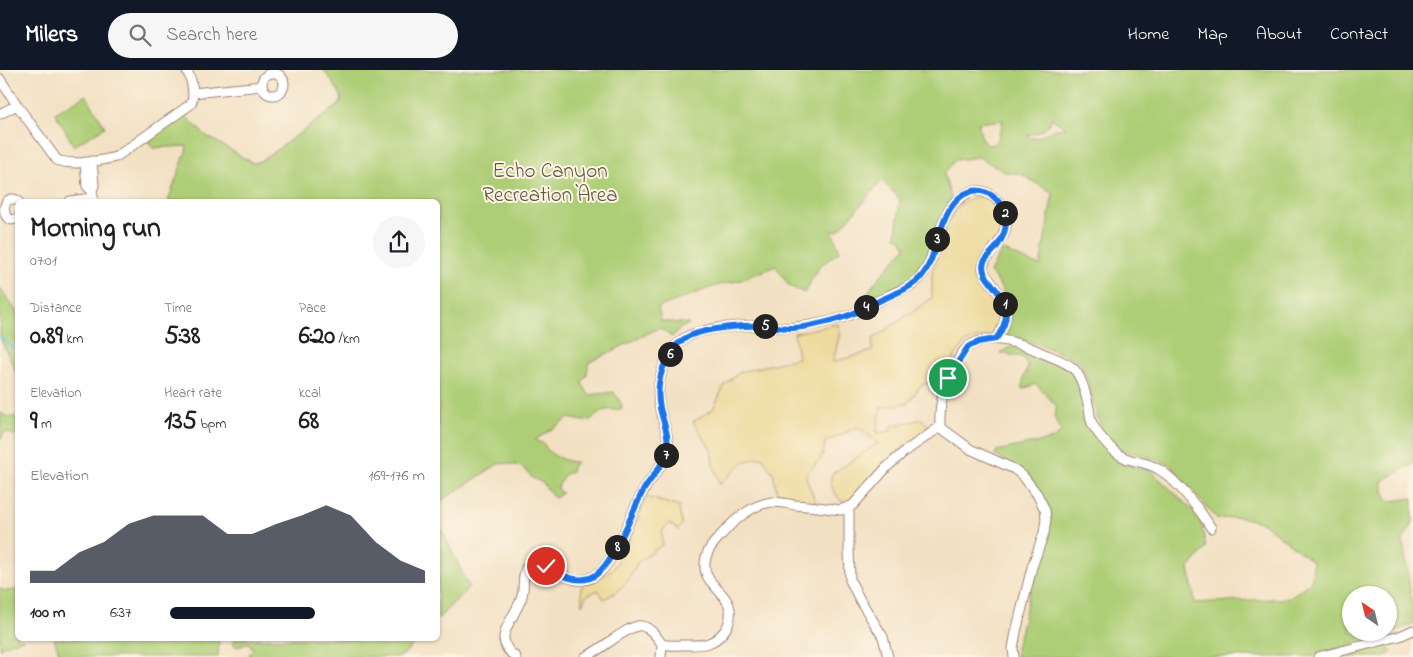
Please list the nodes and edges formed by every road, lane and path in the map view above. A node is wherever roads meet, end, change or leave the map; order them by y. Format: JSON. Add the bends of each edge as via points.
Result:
{"nodes":[{"id":1,"x":186,"y":70,"type":"edge"},
{"id":2,"x":0,"y":79,"type":"edge"},
{"id":3,"x":262,"y":86,"type":"dead end"},
{"id":4,"x":192,"y":93,"type":"junction"},
{"id":5,"x":17,"y":105,"type":"junction"},
{"id":6,"x":0,"y":114,"type":"edge"},
{"id":7,"x":88,"y":161,"type":"junction"},
{"id":8,"x":93,"y":197,"type":"edge"},
{"id":9,"x":15,"y":199,"type":"edge"},
{"id":10,"x":15,"y":219,"type":"edge"},
{"id":11,"x":996,"y":339,"type":"junction"},
{"id":12,"x":940,"y":427,"type":"junction"},
{"id":13,"x":849,"y":508,"type":"junction"},
{"id":14,"x":1211,"y":528,"type":"dead end"},
{"id":15,"x":1413,"y":630,"type":"edge"},
{"id":16,"x":662,"y":644,"type":"junction"},
{"id":17,"x":516,"y":657,"type":"edge"},
{"id":18,"x":585,"y":657,"type":"edge"},
{"id":19,"x":661,"y":657,"type":"edge"},
{"id":20,"x":888,"y":657,"type":"edge"},
{"id":21,"x":1014,"y":657,"type":"edge"},
{"id":22,"x":1318,"y":657,"type":"edge"}],
"edges":[{"from":1,"to":4,"type":"street"},
{"from":2,"to":5,"type":"street"},
{"from":3,"to":4,"type":"street"},
{"from":4,"to":7,"type":"street","via":[[191,104],[116,157]]},
{"from":5,"to":6,"type":"street"},
{"from":5,"to":7,"type":"street","via":[[57,160]]},
{"from":7,"to":8,"type":"street","via":[[94,185]]},
{"from":9,"to":10,"type":"street","via":[[8,200],[1,208],[6,219]]},
{"from":11,"to":12,"type":"street","via":[[972,344],[964,351],[942,392]]},
{"from":11,"to":14,"type":"street","via":[[1021,344],[1064,362],[1074,370],[1084,389],[1091,423],[1105,441],[1124,458],[1159,469],[1202,513]]},
{"from":11,"to":17,"type":"street","via":[[1004,326],[1005,303],[983,270],[984,261],[1005,232],[1006,222],[1003,207],[998,201],[978,190],[963,195],[952,206],[927,268],[912,285],[851,315],[813,325],[708,330],[681,340],[663,368],[658,391],[667,434],[667,454],[643,491],[618,545],[600,572],[591,578],[575,580],[546,566],[535,563],[527,566],[523,572],[519,604],[505,628],[507,648]]},
{"from":12,"to":13,"type":"street","via":[[887,467]]},
{"from":12,"to":21,"type":"street","via":[[970,449],[1014,468],[1037,494],[1045,510],[1044,533],[1016,632]]},
{"from":13,"to":16,"type":"street","via":[[841,510],[773,502],[759,506],[733,522],[709,548],[705,568],[708,578],[729,606],[731,617],[728,624],[719,638],[708,643],[693,646]]},
{"from":13,"to":20,"type":"street","via":[[850,580],[883,637]]},
{"from":15,"to":22,"type":"street"},
{"from":16,"to":18,"type":"street","via":[[646,628],[633,626]]},
{"from":16,"to":19,"type":"street"}]}
